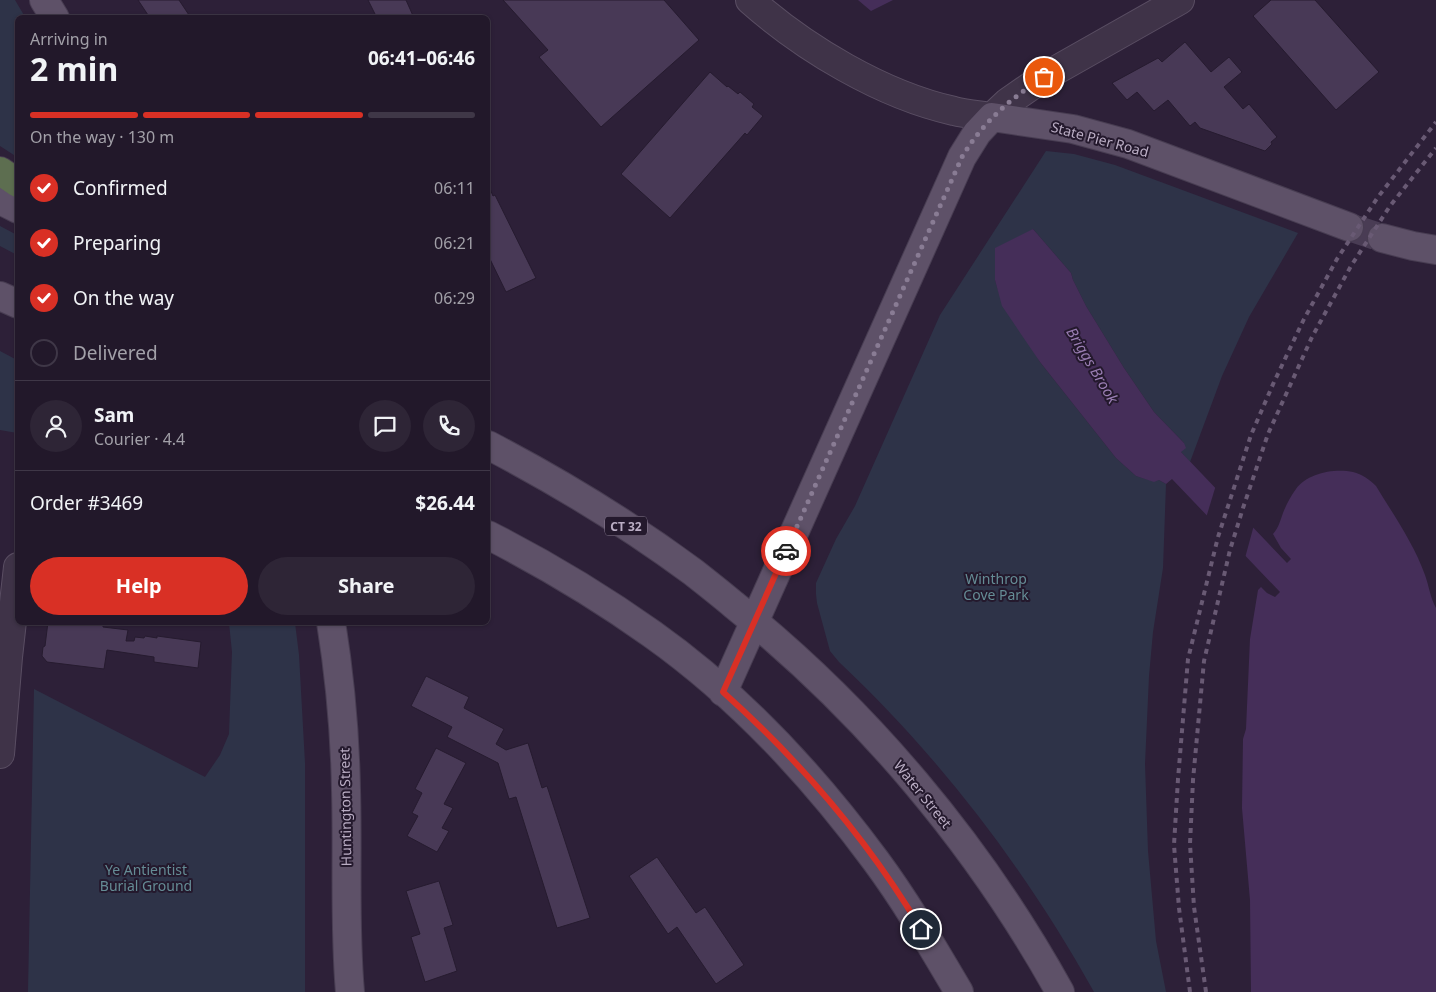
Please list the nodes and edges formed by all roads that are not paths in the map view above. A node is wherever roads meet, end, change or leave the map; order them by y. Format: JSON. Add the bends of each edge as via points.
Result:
{"nodes":[{"id":1,"x":44,"y":0,"type":"edge"},
{"id":2,"x":750,"y":0,"type":"edge"},
{"id":3,"x":1180,"y":0,"type":"edge"},
{"id":4,"x":54,"y":15,"type":"edge"},
{"id":5,"x":992,"y":117,"type":"junction"},
{"id":6,"x":0,"y":171,"type":"edge"},
{"id":7,"x":15,"y":181,"type":"edge"},
{"id":8,"x":0,"y":200,"type":"edge"},
{"id":9,"x":15,"y":207,"type":"edge"},
{"id":10,"x":1349,"y":227,"type":"tunnel mouth"},
{"id":11,"x":1382,"y":238,"type":"tunnel mouth"},
{"id":12,"x":1436,"y":250,"type":"edge"},
{"id":13,"x":0,"y":296,"type":"edge"},
{"id":14,"x":15,"y":303,"type":"edge"},
{"id":15,"x":490,"y":446,"type":"edge"},
{"id":16,"x":490,"y":536,"type":"edge"},
{"id":17,"x":15,"y":593,"type":"edge"},
{"id":18,"x":754,"y":622,"type":"junction"},
{"id":19,"x":332,"y":625,"type":"edge"},
{"id":20,"x":723,"y":692,"type":"junction"},
{"id":21,"x":0,"y":754,"type":"edge"},
{"id":22,"x":350,"y":992,"type":"edge"},
{"id":23,"x":959,"y":992,"type":"edge"},
{"id":24,"x":1060,"y":992,"type":"edge"}],
"edges":[{"from":1,"to":4,"type":"main road"},
{"from":2,"to":5,"type":"street","name":"State Pier Road","via":[[787,30],[864,77],[911,98],[954,111]]},
{"from":3,"to":5,"type":"street","via":[[1038,81]]},
{"from":5,"to":10,"type":"main road","name":"State Pier Road","via":[[1054,125],[1128,144]]},
{"from":5,"to":18,"type":"main road","via":[[962,157]]},
{"from":6,"to":7,"type":"highway"},
{"from":8,"to":9,"type":"main road"},
{"from":11,"to":12,"type":"main road"},
{"from":13,"to":14,"type":"main road"},
{"from":15,"to":18,"type":"main road","number":"CT 32","via":[[636,532],[694,573]]},
{"from":16,"to":20,"type":"main road","via":[[602,599],[654,635]]},
{"from":17,"to":21,"type":"street"},
{"from":18,"to":20,"type":"main road"},
{"from":18,"to":24,"type":"main road","name":"Water Street","via":[[848,708],[939,811],[1013,915]]},
{"from":19,"to":22,"type":"main road","name":"Huntington Street","via":[[344,734]]},
{"from":20,"to":23,"type":"main road","via":[[796,763],[838,811],[913,915]]}]}
